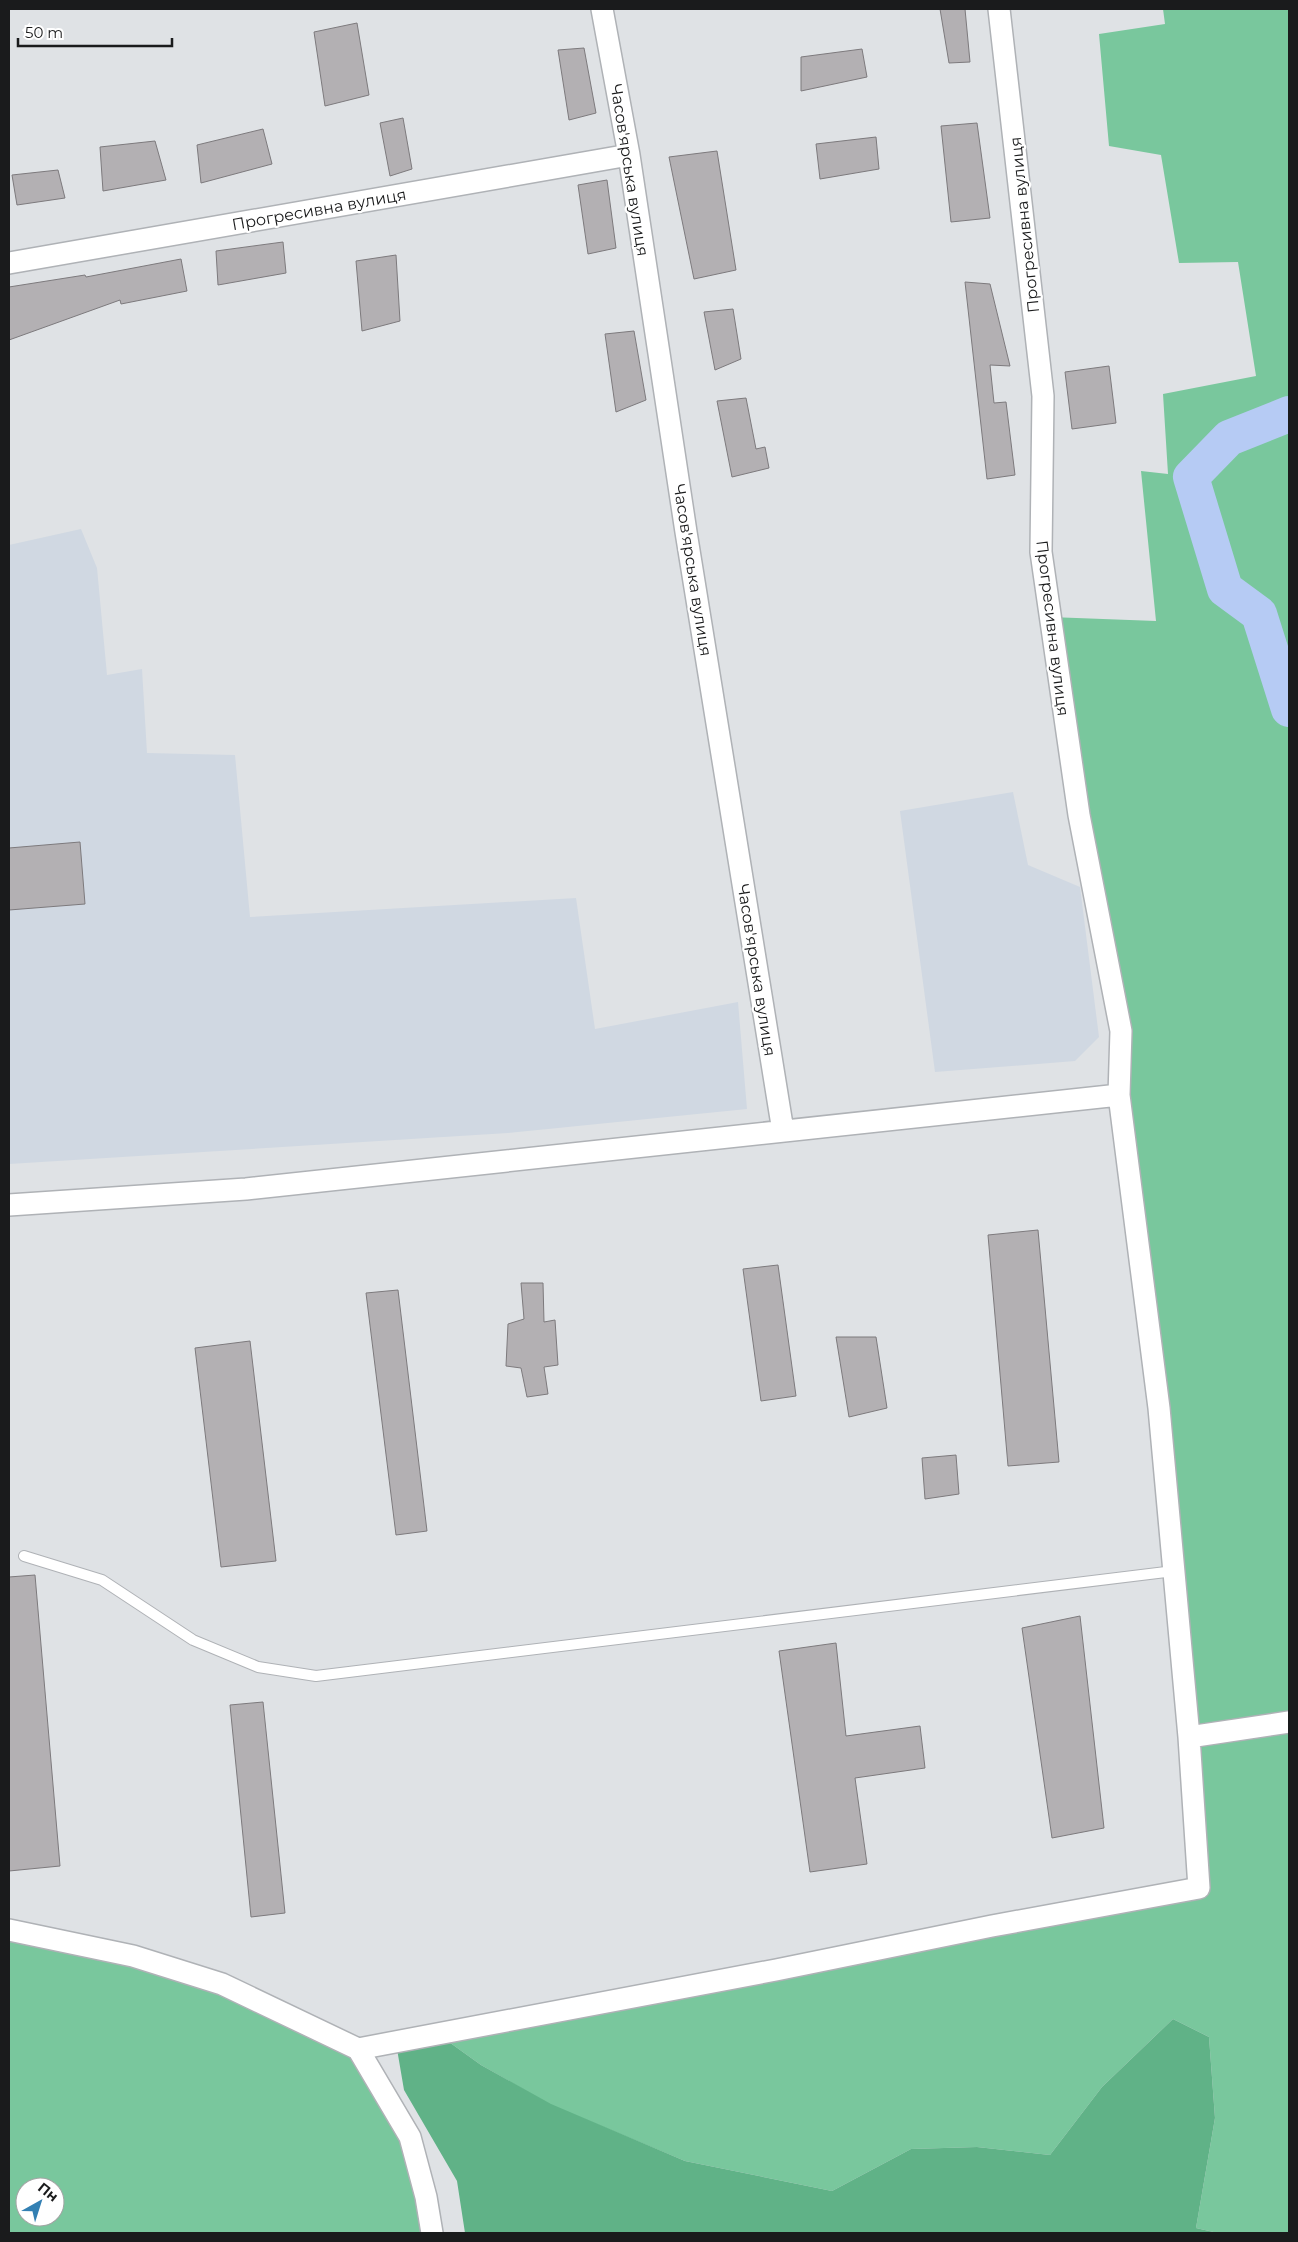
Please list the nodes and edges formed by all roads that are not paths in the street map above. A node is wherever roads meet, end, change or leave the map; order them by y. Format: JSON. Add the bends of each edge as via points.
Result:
{"nodes":[{"id":1,"x":602,"y":9,"type":"edge"},
{"id":2,"x":999,"y":9,"type":"edge"},
{"id":3,"x":629,"y":155,"type":"junction"},
{"id":4,"x":9,"y":263,"type":"edge"},
{"id":5,"x":1119,"y":1095,"type":"junction"},
{"id":6,"x":783,"y":1132,"type":"junction"},
{"id":7,"x":9,"y":1205,"type":"edge"},
{"id":8,"x":24,"y":1556,"type":"dead end"},
{"id":9,"x":1174,"y":1571,"type":"junction"},
{"id":10,"x":1289,"y":1722,"type":"edge"},
{"id":11,"x":1189,"y":1737,"type":"junction"},
{"id":12,"x":9,"y":1930,"type":"edge"},
{"id":13,"x":358,"y":2048,"type":"junction"},
{"id":14,"x":432,"y":2233,"type":"edge"}],
"edges":[{"from":1,"to":3,"type":"street","name":"Часов'ярська вулиця"},
{"from":2,"to":5,"type":"street","name":"Прогресивна вулиця","via":[[1043,396],[1041,552],[1079,815],[1121,1031]]},
{"from":3,"to":4,"type":"street","name":"Прогресивна вулиця"},
{"from":3,"to":6,"type":"street","name":"Часов'ярська вулиця"},
{"from":5,"to":6,"type":"street"},
{"from":5,"to":9,"type":"street","name":"Прогресивна вулиця","via":[[1159,1408]]},
{"from":6,"to":7,"type":"street","via":[[246,1189]]},
{"from":8,"to":9,"type":"lane","via":[[102,1580],[193,1640],[258,1668],[316,1676]]},
{"from":9,"to":11,"type":"street","name":"Прогресивна вулиця"},
{"from":10,"to":11,"type":"street"},
{"from":11,"to":13,"type":"street","name":"Прогресивна вулиця","via":[[1199,1888]]},
{"from":12,"to":13,"type":"street","via":[[133,1956],[222,1984]]},
{"from":13,"to":14,"type":"street","via":[[410,2137]]}]}
